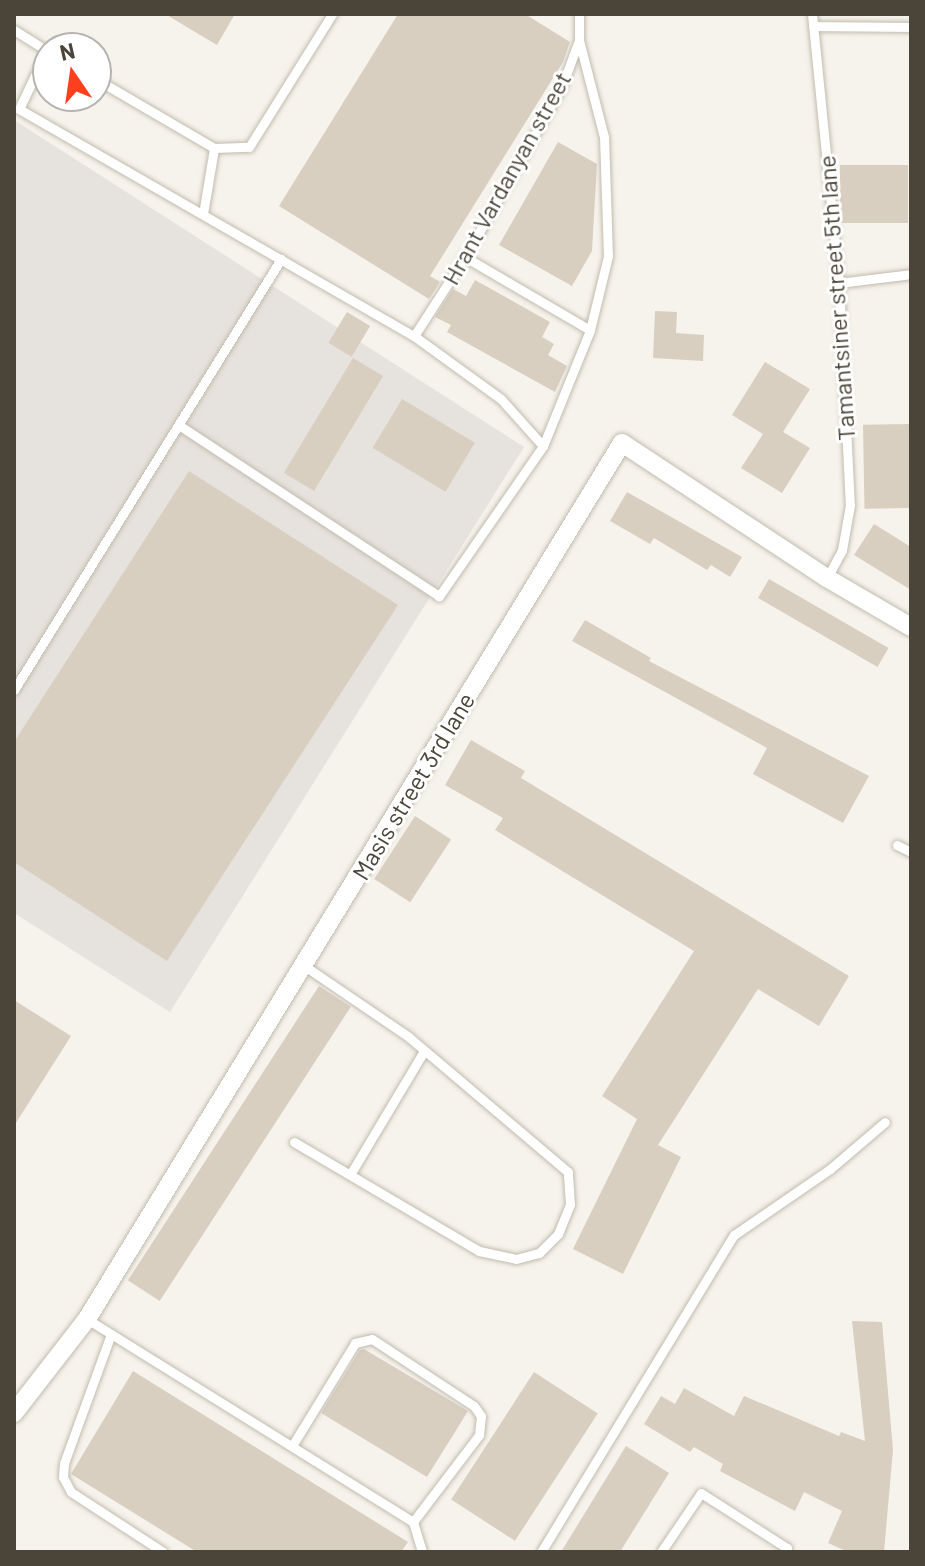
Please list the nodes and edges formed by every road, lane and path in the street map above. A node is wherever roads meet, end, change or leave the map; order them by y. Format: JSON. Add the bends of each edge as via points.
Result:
{"nodes":[{"id":1,"x":332,"y":14,"type":"edge"},
{"id":2,"x":579,"y":14,"type":"edge"},
{"id":3,"x":812,"y":14,"type":"edge"},
{"id":4,"x":813,"y":26,"type":"junction"},
{"id":5,"x":911,"y":27,"type":"edge"},
{"id":6,"x":14,"y":30,"type":"edge"},
{"id":7,"x":579,"y":40,"type":"junction"},
{"id":8,"x":32,"y":41,"type":"edge"},
{"id":9,"x":32,"y":79,"type":"edge"},
{"id":10,"x":112,"y":88,"type":"edge"},
{"id":11,"x":16,"y":109,"type":"edge"},
{"id":12,"x":214,"y":148,"type":"junction"},
{"id":13,"x":203,"y":214,"type":"junction"},
{"id":14,"x":465,"y":257,"type":"junction"},
{"id":15,"x":281,"y":259,"type":"junction"},
{"id":16,"x":911,"y":274,"type":"edge"},
{"id":17,"x":839,"y":283,"type":"junction"},
{"id":18,"x":590,"y":330,"type":"junction"},
{"id":19,"x":414,"y":336,"type":"junction"},
{"id":20,"x":179,"y":425,"type":"junction"},
{"id":21,"x":543,"y":446,"type":"junction"},
{"id":22,"x":827,"y":578,"type":"junction"},
{"id":23,"x":911,"y":627,"type":"edge"},
{"id":24,"x":14,"y":690,"type":"edge"},
{"id":25,"x":897,"y":845,"type":"dead end"},
{"id":26,"x":911,"y":852,"type":"edge"},
{"id":27,"x":303,"y":965,"type":"junction"},
{"id":28,"x":424,"y":1051,"type":"junction"},
{"id":29,"x":885,"y":1122,"type":"dead end"},
{"id":30,"x":294,"y":1142,"type":"dead end"},
{"id":31,"x":351,"y":1173,"type":"junction"},
{"id":32,"x":87,"y":1319,"type":"junction"},
{"id":33,"x":111,"y":1334,"type":"junction"},
{"id":34,"x":14,"y":1413,"type":"edge"},
{"id":35,"x":292,"y":1446,"type":"junction"},
{"id":36,"x":413,"y":1522,"type":"junction"},
{"id":37,"x":163,"y":1552,"type":"edge"},
{"id":38,"x":422,"y":1552,"type":"edge"},
{"id":39,"x":541,"y":1552,"type":"edge"},
{"id":40,"x":661,"y":1552,"type":"edge"},
{"id":41,"x":785,"y":1552,"type":"edge"}],
"edges":[{"from":1,"to":12,"type":"lane","via":[[249,147]]},
{"from":2,"to":7,"type":"lane","name":"Hrant Vardanyan street"},
{"from":3,"to":4,"type":"lane","name":"Tamantsiner street 5th lane"},
{"from":4,"to":5,"type":"lane"},
{"from":4,"to":17,"type":"lane","name":"Tamantsiner street 5th lane"},
{"from":6,"to":8,"type":"lane"},
{"from":7,"to":14,"type":"lane","name":"Hrant Vardanyan street","via":[[562,86]]},
{"from":7,"to":18,"type":"lane","via":[[604,137],[608,256]]},
{"from":9,"to":11,"type":"lane"},
{"from":10,"to":12,"type":"lane"},
{"from":11,"to":13,"type":"lane"},
{"from":12,"to":13,"type":"lane"},
{"from":13,"to":15,"type":"lane"},
{"from":14,"to":18,"type":"lane"},
{"from":14,"to":19,"type":"lane","name":"Hrant Vardanyan street"},
{"from":15,"to":19,"type":"lane"},
{"from":15,"to":20,"type":"lane"},
{"from":16,"to":17,"type":"lane"},
{"from":17,"to":22,"type":"lane","name":"Tamantsiner street 5th lane","via":[[850,505],[842,550]]},
{"from":18,"to":21,"type":"lane"},
{"from":19,"to":21,"type":"lane","via":[[501,399]]},
{"from":20,"to":21,"type":"lane","via":[[439,596]]},
{"from":20,"to":24,"type":"lane"},
{"from":22,"to":23,"type":"street","name":"Masis street 3rd lane"},
{"from":22,"to":27,"type":"street","name":"Masis street 3rd lane","via":[[622,443]]},
{"from":25,"to":26,"type":"lane"},
{"from":27,"to":28,"type":"lane"},
{"from":27,"to":32,"type":"street","name":"Masis street 3rd lane"},
{"from":28,"to":31,"type":"lane"},
{"from":28,"to":31,"type":"lane","via":[[568,1172],[570,1204],[558,1234],[539,1253],[516,1259],[479,1251]]},
{"from":29,"to":39,"type":"lane","via":[[830,1169],[734,1235]]},
{"from":30,"to":31,"type":"lane"},
{"from":32,"to":33,"type":"lane"},
{"from":32,"to":34,"type":"street","name":"Masis street 3rd lane"},
{"from":33,"to":35,"type":"lane"},
{"from":33,"to":37,"type":"lane","via":[[63,1477],[71,1492]]},
{"from":35,"to":36,"type":"lane"},
{"from":35,"to":36,"type":"lane","via":[[355,1343],[372,1339],[474,1406],[481,1416],[479,1435]]},
{"from":36,"to":38,"type":"lane"},
{"from":40,"to":41,"type":"lane","via":[[701,1493],[787,1548]]}]}
